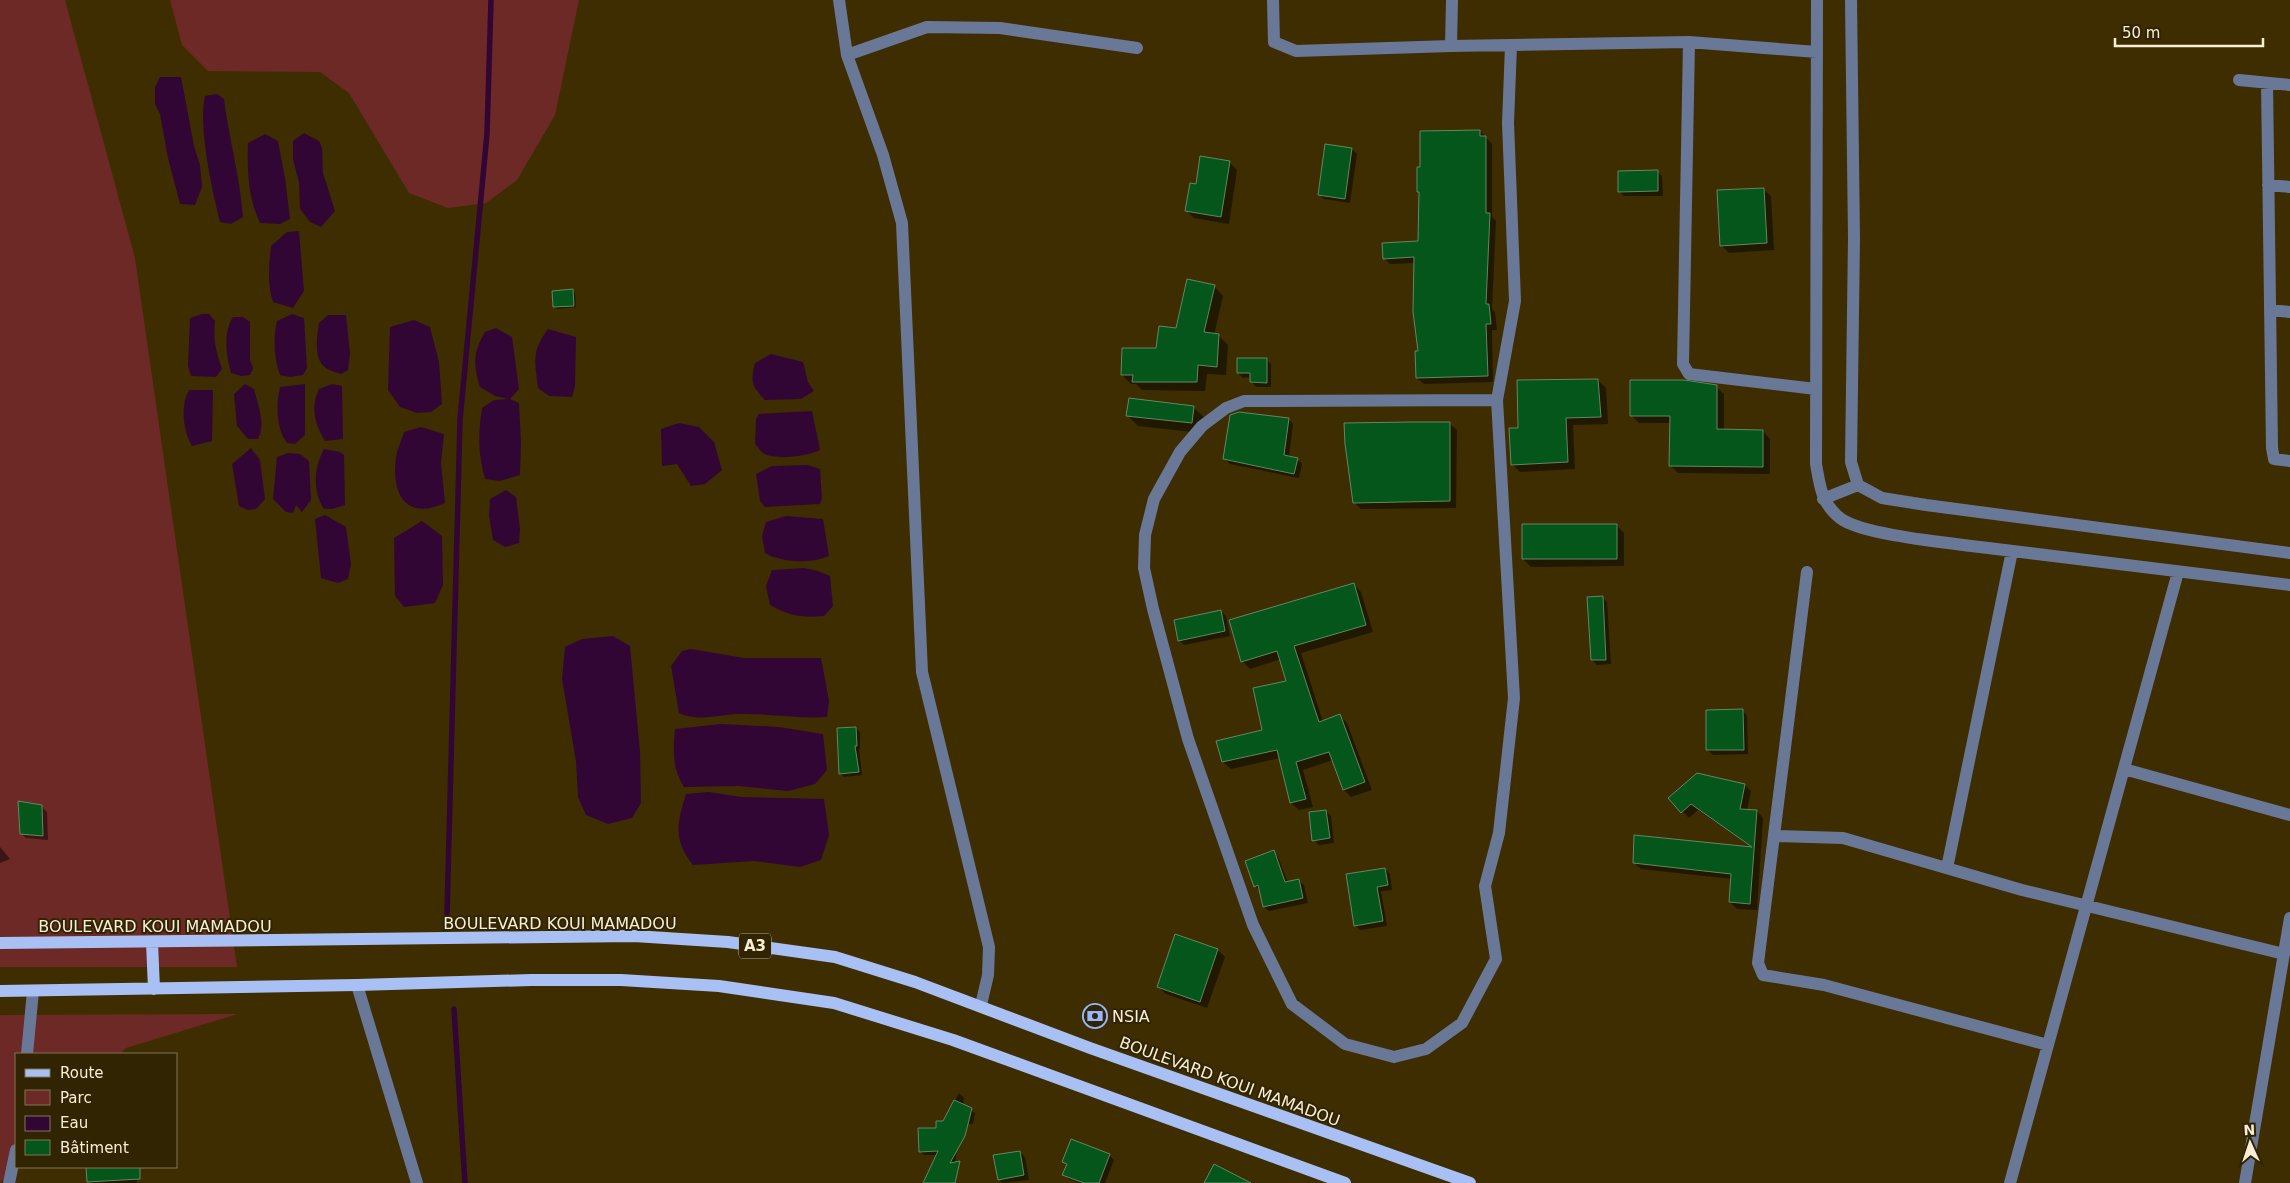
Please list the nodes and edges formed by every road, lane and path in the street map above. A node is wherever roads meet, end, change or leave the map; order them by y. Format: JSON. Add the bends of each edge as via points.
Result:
{"nodes":[{"id":1,"x":840,"y":0,"type":"edge"},
{"id":2,"x":1273,"y":0,"type":"edge"},
{"id":3,"x":1452,"y":0,"type":"edge"},
{"id":4,"x":1817,"y":0,"type":"edge"},
{"id":5,"x":1851,"y":0,"type":"edge"},
{"id":6,"x":1689,"y":42,"type":"junction"},
{"id":7,"x":1451,"y":46,"type":"junction"},
{"id":8,"x":1511,"y":46,"type":"junction"},
{"id":9,"x":1138,"y":48,"type":"dead end"},
{"id":10,"x":1817,"y":52,"type":"junction"},
{"id":11,"x":847,"y":56,"type":"junction"},
{"id":12,"x":2239,"y":80,"type":"dead end"},
{"id":13,"x":2267,"y":83,"type":"junction"},
{"id":14,"x":2290,"y":85,"type":"edge"},
{"id":15,"x":2268,"y":185,"type":"junction"},
{"id":16,"x":2290,"y":187,"type":"edge"},
{"id":17,"x":2270,"y":310,"type":"junction"},
{"id":18,"x":2290,"y":312,"type":"edge"},
{"id":19,"x":1816,"y":389,"type":"junction"},
{"id":20,"x":1497,"y":400,"type":"junction"},
{"id":21,"x":2290,"y":461,"type":"edge"},
{"id":22,"x":1858,"y":485,"type":"junction"},
{"id":23,"x":1823,"y":499,"type":"junction"},
{"id":24,"x":2012,"y":551,"type":"junction"},
{"id":25,"x":2290,"y":553,"type":"edge"},
{"id":26,"x":1807,"y":572,"type":"dead end"},
{"id":27,"x":2178,"y":572,"type":"junction"},
{"id":28,"x":2290,"y":585,"type":"edge"},
{"id":29,"x":2124,"y":769,"type":"junction"},
{"id":30,"x":2290,"y":815,"type":"edge"},
{"id":31,"x":1774,"y":836,"type":"junction"},
{"id":32,"x":1947,"y":868,"type":"junction"},
{"id":33,"x":2086,"y":906,"type":"junction"},
{"id":34,"x":2290,"y":918,"type":"edge"},
{"id":35,"x":152,"y":942,"type":"junction"},
{"id":36,"x":0,"y":943,"type":"edge"},
{"id":37,"x":2284,"y":954,"type":"junction"},
{"id":38,"x":357,"y":985,"type":"junction"},
{"id":39,"x":154,"y":989,"type":"junction"},
{"id":40,"x":0,"y":991,"type":"edge"},
{"id":41,"x":32,"y":991,"type":"junction"},
{"id":42,"x":981,"y":1005,"type":"junction"},
{"id":43,"x":2048,"y":1045,"type":"junction"},
{"id":44,"x":27,"y":1053,"type":"edge"},
{"id":45,"x":15,"y":1155,"type":"edge"},
{"id":46,"x":9,"y":1183,"type":"edge"},
{"id":47,"x":417,"y":1183,"type":"edge"},
{"id":48,"x":1345,"y":1183,"type":"edge"},
{"id":49,"x":1470,"y":1183,"type":"edge"},
{"id":50,"x":2010,"y":1183,"type":"edge"},
{"id":51,"x":2246,"y":1183,"type":"edge"}],
"edges":[{"from":1,"to":11,"type":"street"},
{"from":2,"to":7,"type":"street","via":[[1274,42],[1296,51]]},
{"from":3,"to":7,"type":"street"},
{"from":4,"to":10,"type":"street"},
{"from":5,"to":22,"type":"street","via":[[1854,238],[1851,462]]},
{"from":6,"to":8,"type":"street"},
{"from":6,"to":10,"type":"street"},
{"from":6,"to":19,"type":"street","via":[[1683,364],[1689,374]]},
{"from":7,"to":8,"type":"street"},
{"from":8,"to":20,"type":"street","via":[[1508,123],[1515,301]]},
{"from":9,"to":11,"type":"street","via":[[1000,28],[927,26]]},
{"from":10,"to":19,"type":"street"},
{"from":11,"to":42,"type":"street","via":[[883,155],[902,223],[922,672],[989,947],[988,975]]},
{"from":12,"to":13,"type":"street"},
{"from":13,"to":14,"type":"street"},
{"from":13,"to":15,"type":"street"},
{"from":15,"to":16,"type":"street"},
{"from":15,"to":17,"type":"street"},
{"from":17,"to":18,"type":"street"},
{"from":17,"to":21,"type":"street","via":[[2272,448],[2274,459]]},
{"from":19,"to":23,"type":"street","via":[[1816,464]]},
{"from":20,"to":20,"type":"street","via":[[1514,698],[1499,833],[1485,886],[1496,959],[1462,1023],[1426,1049],[1394,1057],[1345,1044],[1292,1004],[1253,925],[1188,740],[1144,568],[1145,534],[1154,499],[1180,452],[1202,426],[1226,408],[1244,401]]},
{"from":22,"to":23,"type":"street"},
{"from":22,"to":25,"type":"street","via":[[1882,498]]},
{"from":23,"to":24,"type":"street","via":[[1840,519],[1869,530]]},
{"from":24,"to":27,"type":"street"},
{"from":24,"to":32,"type":"street"},
{"from":26,"to":31,"type":"street"},
{"from":27,"to":28,"type":"street"},
{"from":27,"to":29,"type":"street"},
{"from":29,"to":30,"type":"street"},
{"from":29,"to":33,"type":"street"},
{"from":31,"to":32,"type":"street","via":[[1843,838]]},
{"from":31,"to":43,"type":"street","via":[[1758,963],[1762,975],[1824,985]]},
{"from":32,"to":33,"type":"street"},
{"from":33,"to":37,"type":"street"},
{"from":33,"to":43,"type":"street"},
{"from":34,"to":37,"type":"street"},
{"from":35,"to":36,"type":"main road","name":"BOULEVARD KOUI MAMADOU","number":"A3"},
{"from":35,"to":39,"type":"main road"},
{"from":35,"to":42,"type":"main road","name":"BOULEVARD KOUI MAMADOU","number":"A3","via":[[634,936],[728,942],[835,957]]},
{"from":37,"to":51,"type":"street"},
{"from":38,"to":39,"type":"main road"},
{"from":38,"to":47,"type":"street"},
{"from":38,"to":48,"type":"main road","via":[[622,980],[719,986],[834,1003],[953,1040]]},
{"from":39,"to":41,"type":"main road"},
{"from":40,"to":41,"type":"main road"},
{"from":41,"to":44,"type":"street"},
{"from":42,"to":49,"type":"main road","name":"BOULEVARD KOUI MAMADOU","number":"A3","via":[[1099,1052]]},
{"from":43,"to":50,"type":"street"},
{"from":45,"to":46,"type":"street"}]}
